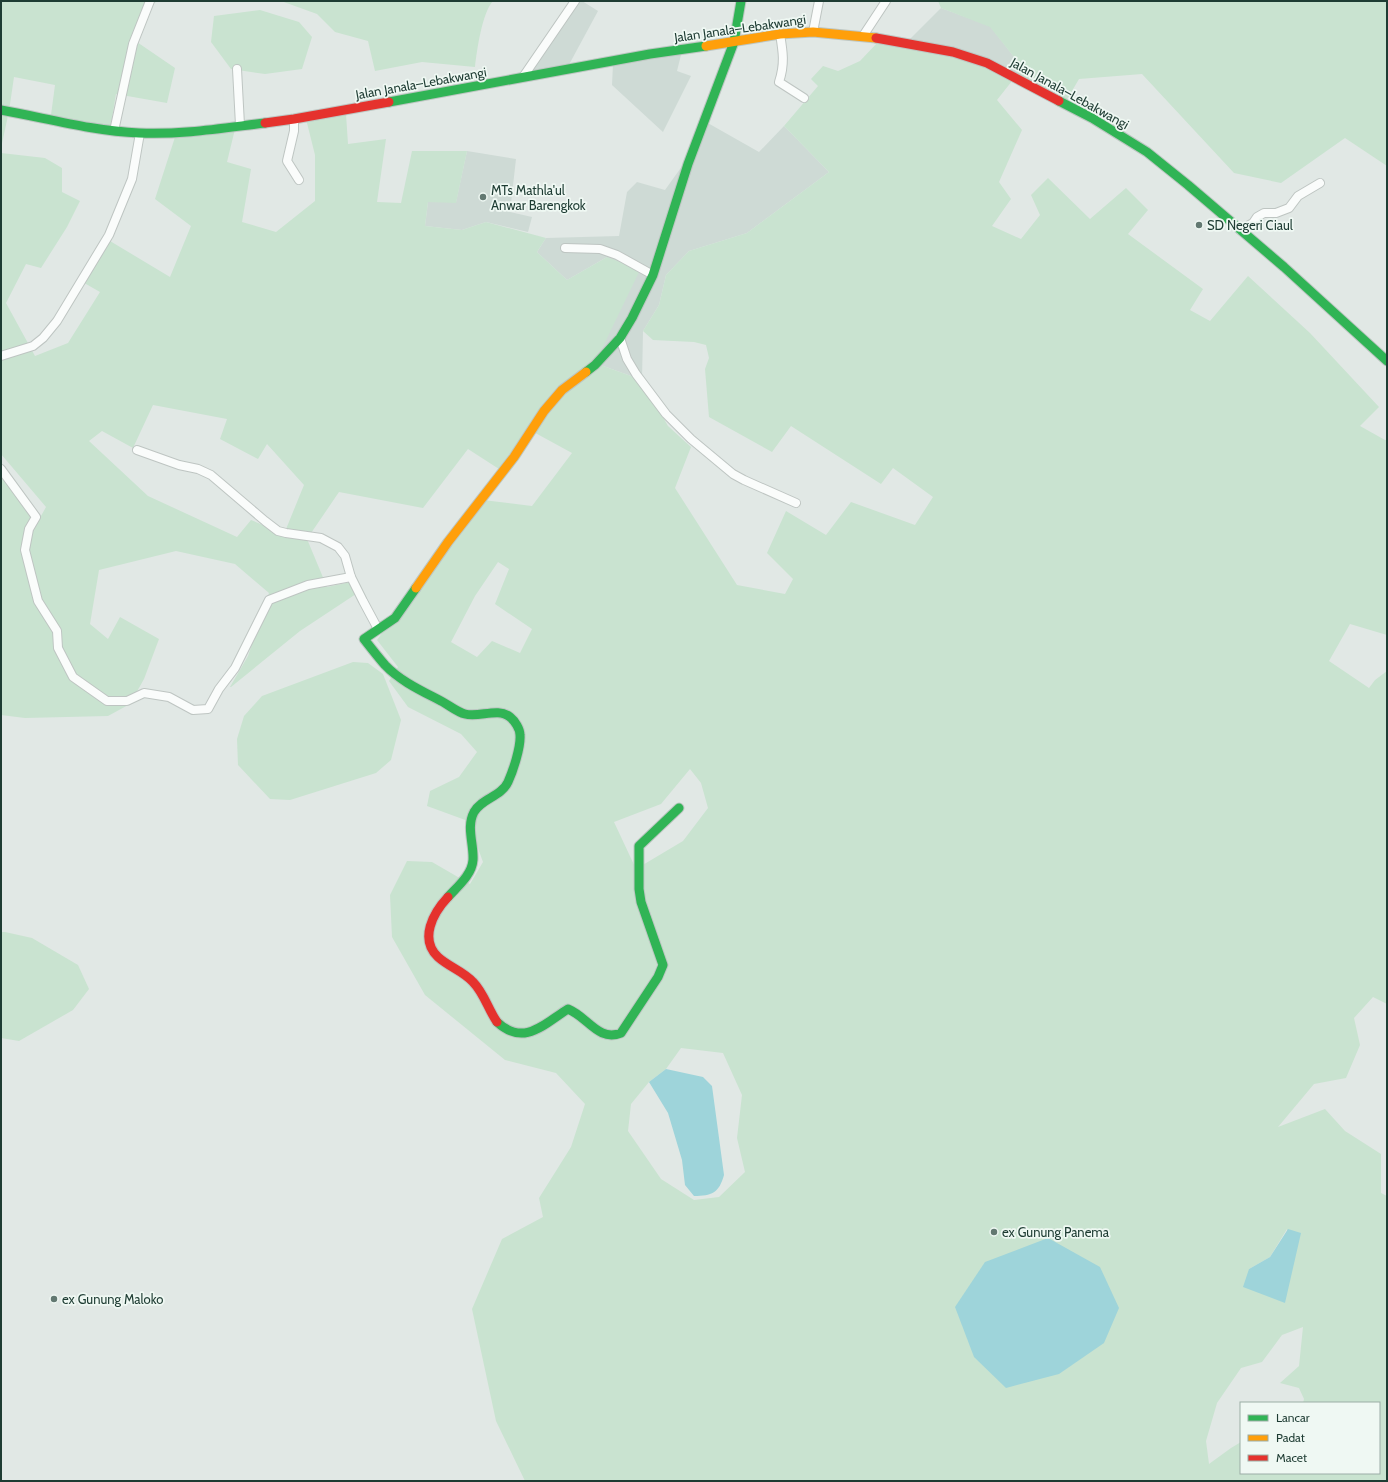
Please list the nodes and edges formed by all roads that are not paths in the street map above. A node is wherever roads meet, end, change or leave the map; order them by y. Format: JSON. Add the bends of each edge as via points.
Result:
{"nodes":[{"id":1,"x":150,"y":1,"type":"edge"},
{"id":2,"x":575,"y":1,"type":"edge"},
{"id":3,"x":741,"y":1,"type":"edge"},
{"id":4,"x":819,"y":1,"type":"edge"},
{"id":5,"x":886,"y":1,"type":"edge"},
{"id":6,"x":813,"y":32,"type":"junction"},
{"id":7,"x":780,"y":34,"type":"junction"},
{"id":8,"x":863,"y":36,"type":"junction"},
{"id":9,"x":734,"y":42,"type":"junction"},
{"id":10,"x":237,"y":68,"type":"dead end"},
{"id":11,"x":523,"y":77,"type":"junction"},
{"id":12,"x":804,"y":98,"type":"dead end"},
{"id":13,"x":1,"y":110,"type":"edge"},
{"id":14,"x":294,"y":119,"type":"junction"},
{"id":15,"x":240,"y":125,"type":"junction"},
{"id":16,"x":114,"y":131,"type":"junction"},
{"id":17,"x":140,"y":133,"type":"junction"},
{"id":18,"x":299,"y":180,"type":"dead end"},
{"id":19,"x":1320,"y":183,"type":"dead end"},
{"id":20,"x":1240,"y":230,"type":"junction"},
{"id":21,"x":564,"y":248,"type":"dead end"},
{"id":22,"x":653,"y":275,"type":"junction"},
{"id":23,"x":620,"y":338,"type":"junction"},
{"id":24,"x":1,"y":356,"type":"edge"},
{"id":25,"x":1387,"y":361,"type":"edge"},
{"id":26,"x":137,"y":450,"type":"dead end"},
{"id":27,"x":1,"y":469,"type":"edge"},
{"id":28,"x":796,"y":503,"type":"dead end"},
{"id":29,"x":351,"y":577,"type":"junction"},
{"id":30,"x":378,"y":629,"type":"junction"},
{"id":31,"x":679,"y":808,"type":"dead end"}],
"edges":[{"from":1,"to":16,"type":"street","via":[[134,44]]},
{"from":2,"to":11,"type":"street"},
{"from":3,"to":9,"type":"street"},
{"from":4,"to":6,"type":"street"},
{"from":5,"to":8,"type":"street"},
{"from":6,"to":7,"type":"street","name":"Jalan Janala–Lebakwangi"},
{"from":6,"to":8,"type":"street","name":"Jalan Janala–Lebakwangi"},
{"from":7,"to":9,"type":"street","name":"Jalan Janala–Lebakwangi"},
{"from":7,"to":12,"type":"street","via":[[784,53],[779,82]]},
{"from":8,"to":20,"type":"street","name":"Jalan Janala–Lebakwangi","via":[[954,52],[994,66],[1092,118],[1147,152]]},
{"from":9,"to":11,"type":"street","name":"Jalan Janala–Lebakwangi"},
{"from":9,"to":22,"type":"street","via":[[688,164]]},
{"from":10,"to":15,"type":"street"},
{"from":11,"to":14,"type":"street","name":"Jalan Janala–Lebakwangi"},
{"from":13,"to":16,"type":"street","name":"Jalan Janala–Lebakwangi"},
{"from":14,"to":15,"type":"street","name":"Jalan Janala–Lebakwangi"},
{"from":14,"to":18,"type":"street","via":[[287,161]]},
{"from":15,"to":17,"type":"street","name":"Jalan Janala–Lebakwangi","via":[[188,132]]},
{"from":16,"to":17,"type":"street","name":"Jalan Janala–Lebakwangi"},
{"from":17,"to":24,"type":"street","via":[[132,179],[109,235],[57,321],[33,346]]},
{"from":19,"to":20,"type":"street","via":[[1298,196],[1289,208],[1276,213],[1264,213]]},
{"from":20,"to":25,"type":"street","name":"Jalan Janala–Lebakwangi","via":[[1284,266]]},
{"from":21,"to":22,"type":"street","via":[[600,249],[617,255]]},
{"from":22,"to":23,"type":"street"},
{"from":23,"to":28,"type":"street","via":[[627,359],[636,374],[666,414],[691,439],[733,474]]},
{"from":23,"to":30,"type":"street","via":[[595,365],[562,390],[544,411],[403,608],[395,618]]},
{"from":26,"to":29,"type":"street","via":[[211,475],[278,530],[321,538],[338,547],[345,556]]},
{"from":27,"to":29,"type":"street","via":[[36,517],[29,529],[25,550],[38,601],[57,631],[58,648],[73,677],[107,701],[127,701],[144,693],[169,697],[193,710],[208,709],[235,668],[269,600],[308,585]]},
{"from":29,"to":30,"type":"street"},
{"from":30,"to":31,"type":"street","via":[[364,639],[386,666],[409,684],[465,714],[472,716],[503,713],[510,716],[519,729],[520,743],[507,785],[499,794],[477,807],[472,819],[472,866],[439,907],[431,922],[429,933],[434,952],[475,984],[493,1018],[506,1030],[531,1032],[546,1026],[568,1009],[607,1036],[621,1033],[658,977],[663,965],[641,902],[638,853],[645,839]]}]}
